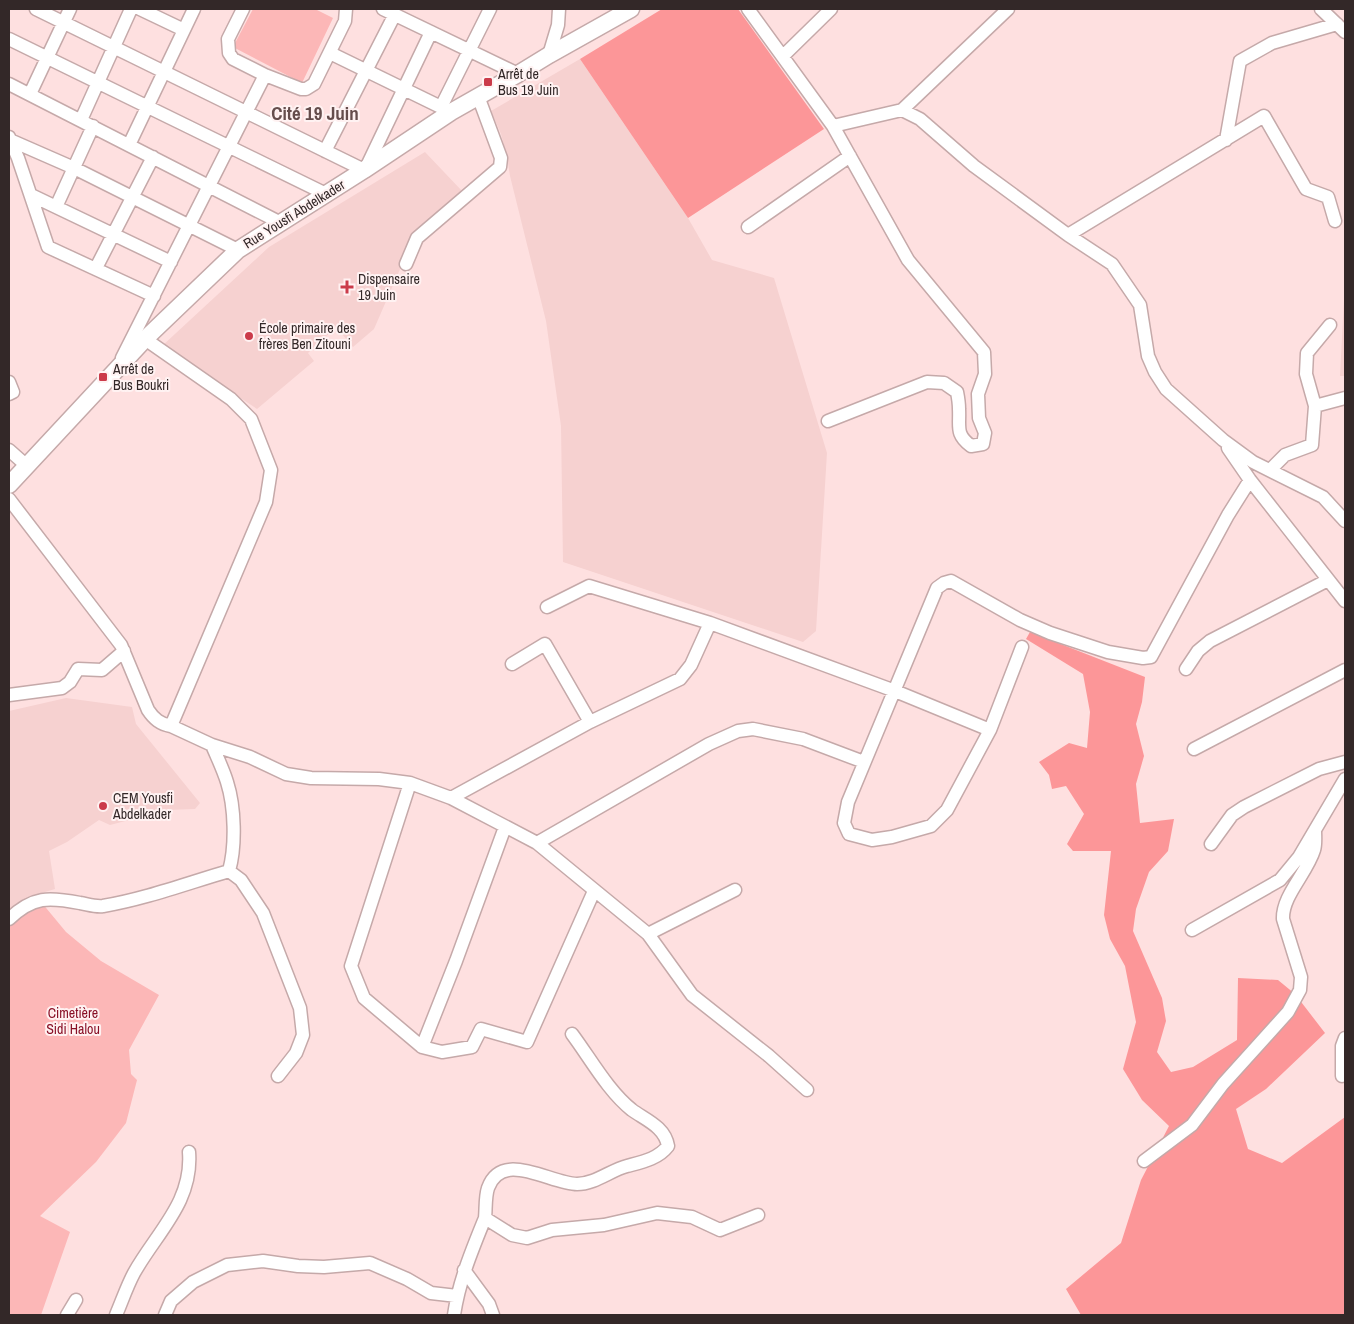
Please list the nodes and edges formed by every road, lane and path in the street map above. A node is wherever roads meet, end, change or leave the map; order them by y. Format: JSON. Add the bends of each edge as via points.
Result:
{"nodes":[{"id":1,"x":36,"y":9,"type":"edge"},
{"id":2,"x":70,"y":9,"type":"edge"},
{"id":3,"x":131,"y":9,"type":"edge"},
{"id":4,"x":140,"y":9,"type":"edge"},
{"id":5,"x":194,"y":9,"type":"edge"},
{"id":6,"x":242,"y":9,"type":"edge"},
{"id":7,"x":347,"y":9,"type":"edge"},
{"id":8,"x":559,"y":9,"type":"edge"},
{"id":9,"x":631,"y":9,"type":"edge"},
{"id":10,"x":748,"y":9,"type":"edge"},
{"id":11,"x":831,"y":9,"type":"edge"},
{"id":12,"x":1008,"y":9,"type":"edge"},
{"id":13,"x":1321,"y":9,"type":"edge"},
{"id":14,"x":486,"y":10,"type":"edge"},
{"id":15,"x":389,"y":12,"type":"edge"},
{"id":16,"x":63,"y":22,"type":"junction"},
{"id":17,"x":1341,"y":28,"type":"edge"},
{"id":18,"x":184,"y":30,"type":"junction"},
{"id":19,"x":431,"y":32,"type":"junction"},
{"id":20,"x":9,"y":39,"type":"edge"},
{"id":21,"x":114,"y":47,"type":"junction"},
{"id":22,"x":469,"y":51,"type":"junction"},
{"id":23,"x":330,"y":53,"type":"junction"},
{"id":24,"x":548,"y":54,"type":"junction"},
{"id":25,"x":783,"y":56,"type":"junction"},
{"id":26,"x":47,"y":58,"type":"junction"},
{"id":27,"x":366,"y":70,"type":"junction"},
{"id":28,"x":164,"y":72,"type":"junction"},
{"id":29,"x":518,"y":74,"type":"junction"},
{"id":30,"x":265,"y":75,"type":"junction"},
{"id":31,"x":98,"y":83,"type":"junction"},
{"id":32,"x":9,"y":84,"type":"edge"},
{"id":33,"x":404,"y":88,"type":"junction"},
{"id":34,"x":30,"y":94,"type":"junction"},
{"id":35,"x":478,"y":96,"type":"junction"},
{"id":36,"x":147,"y":107,"type":"junction"},
{"id":37,"x":446,"y":109,"type":"junction"},
{"id":38,"x":902,"y":110,"type":"junction"},
{"id":39,"x":246,"y":112,"type":"junction"},
{"id":40,"x":81,"y":120,"type":"junction"},
{"id":41,"x":93,"y":126,"type":"junction"},
{"id":42,"x":833,"y":126,"type":"junction"},
{"id":43,"x":9,"y":138,"type":"edge"},
{"id":44,"x":1226,"y":140,"type":"junction"},
{"id":45,"x":129,"y":145,"type":"junction"},
{"id":46,"x":229,"y":147,"type":"junction"},
{"id":47,"x":325,"y":151,"type":"junction"},
{"id":48,"x":850,"y":156,"type":"junction"},
{"id":49,"x":152,"y":157,"type":"junction"},
{"id":50,"x":74,"y":168,"type":"junction"},
{"id":51,"x":365,"y":169,"type":"junction"},
{"id":52,"x":209,"y":186,"type":"junction"},
{"id":53,"x":326,"y":194,"type":"junction"},
{"id":54,"x":31,"y":195,"type":"junction"},
{"id":55,"x":132,"y":196,"type":"junction"},
{"id":56,"x":56,"y":207,"type":"junction"},
{"id":57,"x":1335,"y":221,"type":"dead end"},
{"id":58,"x":281,"y":223,"type":"junction"},
{"id":59,"x":190,"y":225,"type":"junction"},
{"id":60,"x":748,"y":227,"type":"dead end"},
{"id":61,"x":112,"y":234,"type":"junction"},
{"id":62,"x":1068,"y":235,"type":"junction"},
{"id":63,"x":238,"y":250,"type":"junction"},
{"id":64,"x":171,"y":262,"type":"junction"},
{"id":65,"x":406,"y":264,"type":"dead end"},
{"id":66,"x":96,"y":268,"type":"junction"},
{"id":67,"x":154,"y":296,"type":"junction"},
{"id":68,"x":1330,"y":325,"type":"dead end"},
{"id":69,"x":145,"y":339,"type":"junction"},
{"id":70,"x":117,"y":370,"type":"junction"},
{"id":71,"x":9,"y":382,"type":"edge"},
{"id":72,"x":9,"y":394,"type":"edge"},
{"id":73,"x":1345,"y":398,"type":"edge"},
{"id":74,"x":1315,"y":406,"type":"junction"},
{"id":75,"x":828,"y":422,"type":"dead end"},
{"id":76,"x":1223,"y":440,"type":"junction"},
{"id":77,"x":9,"y":450,"type":"edge"},
{"id":78,"x":27,"y":466,"type":"junction"},
{"id":79,"x":1270,"y":470,"type":"junction"},
{"id":80,"x":1250,"y":480,"type":"junction"},
{"id":81,"x":9,"y":485,"type":"edge"},
{"id":82,"x":9,"y":499,"type":"edge"},
{"id":83,"x":1345,"y":521,"type":"edge"},
{"id":84,"x":1328,"y":580,"type":"junction"},
{"id":85,"x":1345,"y":600,"type":"edge"},
{"id":86,"x":547,"y":607,"type":"dead end"},
{"id":87,"x":710,"y":623,"type":"junction"},
{"id":88,"x":1022,"y":647,"type":"dead end"},
{"id":89,"x":124,"y":651,"type":"junction"},
{"id":90,"x":512,"y":664,"type":"dead end"},
{"id":91,"x":1186,"y":669,"type":"dead end"},
{"id":92,"x":1345,"y":670,"type":"edge"},
{"id":93,"x":895,"y":691,"type":"junction"},
{"id":94,"x":9,"y":695,"type":"edge"},
{"id":95,"x":590,"y":722,"type":"junction"},
{"id":96,"x":171,"y":726,"type":"junction"},
{"id":97,"x":990,"y":730,"type":"junction"},
{"id":98,"x":212,"y":745,"type":"junction"},
{"id":99,"x":1194,"y":749,"type":"dead end"},
{"id":100,"x":864,"y":762,"type":"junction"},
{"id":101,"x":1345,"y":762,"type":"edge"},
{"id":102,"x":1345,"y":779,"type":"edge"},
{"id":103,"x":410,"y":784,"type":"junction"},
{"id":104,"x":451,"y":798,"type":"junction"},
{"id":105,"x":505,"y":827,"type":"junction"},
{"id":106,"x":1315,"y":830,"type":"junction"},
{"id":107,"x":537,"y":843,"type":"junction"},
{"id":108,"x":1212,"y":844,"type":"dead end"},
{"id":109,"x":229,"y":871,"type":"junction"},
{"id":110,"x":735,"y":890,"type":"dead end"},
{"id":111,"x":594,"y":891,"type":"junction"},
{"id":112,"x":9,"y":919,"type":"edge"},
{"id":113,"x":1192,"y":930,"type":"dead end"},
{"id":114,"x":648,"y":934,"type":"junction"},
{"id":115,"x":572,"y":1034,"type":"dead end"},
{"id":116,"x":1345,"y":1038,"type":"edge"},
{"id":117,"x":422,"y":1047,"type":"junction"},
{"id":118,"x":278,"y":1076,"type":"dead end"},
{"id":119,"x":1342,"y":1076,"type":"dead end"},
{"id":120,"x":807,"y":1090,"type":"dead end"},
{"id":121,"x":189,"y":1152,"type":"dead end"},
{"id":122,"x":1144,"y":1161,"type":"dead end"},
{"id":123,"x":758,"y":1215,"type":"dead end"},
{"id":124,"x":485,"y":1218,"type":"junction"},
{"id":125,"x":464,"y":1270,"type":"junction"},
{"id":126,"x":457,"y":1296,"type":"junction"},
{"id":127,"x":76,"y":1300,"type":"dead end"},
{"id":128,"x":67,"y":1315,"type":"edge"},
{"id":129,"x":116,"y":1315,"type":"edge"},
{"id":130,"x":165,"y":1315,"type":"edge"},
{"id":131,"x":454,"y":1315,"type":"edge"},
{"id":132,"x":493,"y":1315,"type":"edge"}],
"edges":[{"from":1,"to":16,"type":"street"},
{"from":2,"to":16,"type":"street"},
{"from":3,"to":21,"type":"street"},
{"from":4,"to":18,"type":"street"},
{"from":5,"to":18,"type":"street"},
{"from":6,"to":30,"type":"street","via":[[228,40],[229,53],[233,59]]},
{"from":7,"to":23,"type":"street"},
{"from":8,"to":24,"type":"street","via":[[558,25]]},
{"from":9,"to":24,"type":"main road","name":"Rue Yousfi Abdelkader"},
{"from":10,"to":25,"type":"street"},
{"from":11,"to":25,"type":"street"},
{"from":12,"to":38,"type":"street"},
{"from":13,"to":17,"type":"street"},
{"from":14,"to":22,"type":"street"},
{"from":15,"to":19,"type":"street"},
{"from":15,"to":27,"type":"street"},
{"from":16,"to":21,"type":"street"},
{"from":16,"to":26,"type":"street"},
{"from":17,"to":44,"type":"street","via":[[1272,43],[1240,61]]},
{"from":18,"to":28,"type":"street"},
{"from":19,"to":22,"type":"street"},
{"from":19,"to":33,"type":"street"},
{"from":20,"to":26,"type":"street"},
{"from":21,"to":28,"type":"street"},
{"from":21,"to":31,"type":"street"},
{"from":22,"to":29,"type":"street"},
{"from":22,"to":37,"type":"street"},
{"from":23,"to":27,"type":"street"},
{"from":23,"to":30,"type":"street","via":[[314,84],[306,88],[294,88]]},
{"from":24,"to":29,"type":"main road","name":"Rue Yousfi Abdelkader"},
{"from":25,"to":42,"type":"street"},
{"from":26,"to":31,"type":"street"},
{"from":26,"to":34,"type":"street"},
{"from":27,"to":33,"type":"street"},
{"from":27,"to":47,"type":"street"},
{"from":28,"to":36,"type":"street"},
{"from":28,"to":39,"type":"street"},
{"from":29,"to":35,"type":"main road","name":"Rue Yousfi Abdelkader"},
{"from":30,"to":39,"type":"street"},
{"from":31,"to":36,"type":"street"},
{"from":31,"to":40,"type":"street"},
{"from":32,"to":34,"type":"street"},
{"from":33,"to":37,"type":"street"},
{"from":33,"to":51,"type":"street"},
{"from":34,"to":40,"type":"street"},
{"from":35,"to":37,"type":"main road","name":"Rue Yousfi Abdelkader"},
{"from":35,"to":65,"type":"street","via":[[501,158],[500,167],[417,238]]},
{"from":36,"to":45,"type":"street"},
{"from":36,"to":46,"type":"street"},
{"from":37,"to":51,"type":"main road","name":"Rue Yousfi Abdelkader"},
{"from":38,"to":42,"type":"street"},
{"from":38,"to":62,"type":"street","via":[[920,119],[974,166]]},
{"from":39,"to":46,"type":"street"},
{"from":39,"to":47,"type":"street"},
{"from":40,"to":41,"type":"street"},
{"from":41,"to":45,"type":"street"},
{"from":41,"to":50,"type":"street"},
{"from":42,"to":48,"type":"street"},
{"from":43,"to":50,"type":"street"},
{"from":43,"to":54,"type":"street"},
{"from":44,"to":57,"type":"street","via":[[1264,116],[1306,189],[1328,197]]},
{"from":44,"to":62,"type":"street"},
{"from":45,"to":49,"type":"street"},
{"from":46,"to":52,"type":"street"},
{"from":46,"to":53,"type":"street"},
{"from":47,"to":51,"type":"street"},
{"from":48,"to":60,"type":"street"},
{"from":48,"to":75,"type":"street","via":[[908,260],[984,352],[985,374],[978,394],[979,418],[985,433],[983,444],[971,446],[963,440],[958,431],[957,392],[944,383],[927,382]]},
{"from":49,"to":52,"type":"street"},
{"from":49,"to":55,"type":"street"},
{"from":50,"to":55,"type":"street"},
{"from":50,"to":56,"type":"street"},
{"from":51,"to":53,"type":"main road","name":"Rue Yousfi Abdelkader"},
{"from":52,"to":58,"type":"street"},
{"from":52,"to":59,"type":"street"},
{"from":53,"to":58,"type":"main road","name":"Rue Yousfi Abdelkader"},
{"from":54,"to":56,"type":"street"},
{"from":54,"to":66,"type":"street","via":[[48,247]]},
{"from":55,"to":59,"type":"street"},
{"from":55,"to":61,"type":"street"},
{"from":56,"to":61,"type":"street"},
{"from":58,"to":63,"type":"main road","name":"Rue Yousfi Abdelkader"},
{"from":59,"to":63,"type":"street"},
{"from":59,"to":64,"type":"street"},
{"from":61,"to":64,"type":"street"},
{"from":61,"to":66,"type":"street"},
{"from":62,"to":76,"type":"street","via":[[1112,264],[1140,305],[1148,356],[1155,372],[1166,389]]},
{"from":63,"to":69,"type":"main road","name":"Rue Yousfi Abdelkader"},
{"from":64,"to":67,"type":"street"},
{"from":66,"to":67,"type":"street"},
{"from":67,"to":70,"type":"street"},
{"from":68,"to":74,"type":"street","via":[[1307,353],[1306,374]]},
{"from":69,"to":70,"type":"main road","name":"Rue Yousfi Abdelkader"},
{"from":69,"to":96,"type":"street","via":[[231,399],[251,419],[271,470],[266,502]]},
{"from":70,"to":78,"type":"main road","name":"Rue Yousfi Abdelkader"},
{"from":71,"to":72,"type":"street","via":[[13,392]]},
{"from":73,"to":74,"type":"street"},
{"from":74,"to":79,"type":"street","via":[[1312,445],[1285,455]]},
{"from":76,"to":79,"type":"street","via":[[1252,462]]},
{"from":76,"to":80,"type":"street"},
{"from":77,"to":78,"type":"street"},
{"from":78,"to":81,"type":"main road","name":"Rue Yousfi Abdelkader"},
{"from":79,"to":83,"type":"street","via":[[1323,497]]},
{"from":80,"to":84,"type":"street"},
{"from":80,"to":93,"type":"street","via":[[1151,657],[1108,652],[1050,633],[951,581],[938,588]]},
{"from":82,"to":89,"type":"street"},
{"from":84,"to":85,"type":"street"},
{"from":84,"to":91,"type":"street","via":[[1210,642],[1198,650]]},
{"from":86,"to":87,"type":"street","via":[[589,586]]},
{"from":87,"to":93,"type":"street"},
{"from":87,"to":95,"type":"street","via":[[691,665],[680,680]]},
{"from":88,"to":97,"type":"street"},
{"from":89,"to":94,"type":"street","via":[[102,670],[78,669],[62,688]]},
{"from":89,"to":96,"type":"street","via":[[153,718]]},
{"from":90,"to":95,"type":"street","via":[[545,644]]},
{"from":92,"to":99,"type":"street"},
{"from":93,"to":97,"type":"street"},
{"from":93,"to":100,"type":"street"},
{"from":95,"to":104,"type":"street"},
{"from":96,"to":98,"type":"street"},
{"from":97,"to":100,"type":"street","via":[[947,810],[931,826],[892,837],[872,840],[849,834],[844,823],[848,802]]},
{"from":98,"to":103,"type":"street","via":[[250,757],[286,774]]},
{"from":98,"to":109,"type":"street","via":[[227,783],[234,825]]},
{"from":100,"to":107,"type":"street","via":[[803,739],[753,730],[738,732],[710,744]]},
{"from":101,"to":108,"type":"street","via":[[1319,769],[1244,807],[1232,815]]},
{"from":102,"to":106,"type":"street"},
{"from":103,"to":104,"type":"street"},
{"from":103,"to":117,"type":"street","via":[[351,966],[364,998]]},
{"from":104,"to":105,"type":"street"},
{"from":105,"to":107,"type":"street"},
{"from":105,"to":117,"type":"street"},
{"from":106,"to":113,"type":"street","via":[[1280,880]]},
{"from":106,"to":122,"type":"street","via":[[1314,849],[1307,868],[1283,909],[1283,919],[1301,977],[1300,990],[1288,1012],[1223,1084],[1192,1125]]},
{"from":107,"to":111,"type":"street"},
{"from":109,"to":112,"type":"street","via":[[100,906],[40,899]]},
{"from":109,"to":118,"type":"street","via":[[241,880],[263,913],[300,1008],[303,1035],[296,1053]]},
{"from":110,"to":114,"type":"street"},
{"from":111,"to":114,"type":"street"},
{"from":111,"to":117,"type":"street","via":[[527,1042],[481,1029],[472,1046],[442,1052]]},
{"from":114,"to":120,"type":"street","via":[[692,995]]},
{"from":115,"to":124,"type":"street","via":[[617,1096],[662,1131],[668,1146],[663,1154],[579,1184],[523,1170],[500,1173],[493,1178],[488,1190]]},
{"from":116,"to":119,"type":"street"},
{"from":121,"to":129,"type":"street","via":[[190,1167],[177,1208],[134,1274]]},
{"from":123,"to":124,"type":"street","via":[[720,1230],[692,1217],[658,1213],[604,1225],[552,1230],[526,1238],[512,1235]]},
{"from":124,"to":125,"type":"street"},
{"from":125,"to":126,"type":"street"},
{"from":125,"to":132,"type":"street","via":[[489,1304]]},
{"from":126,"to":130,"type":"street","via":[[431,1294],[370,1263],[324,1267],[262,1261],[227,1265],[193,1282],[171,1301]]},
{"from":126,"to":131,"type":"street"},
{"from":127,"to":128,"type":"street"}]}
